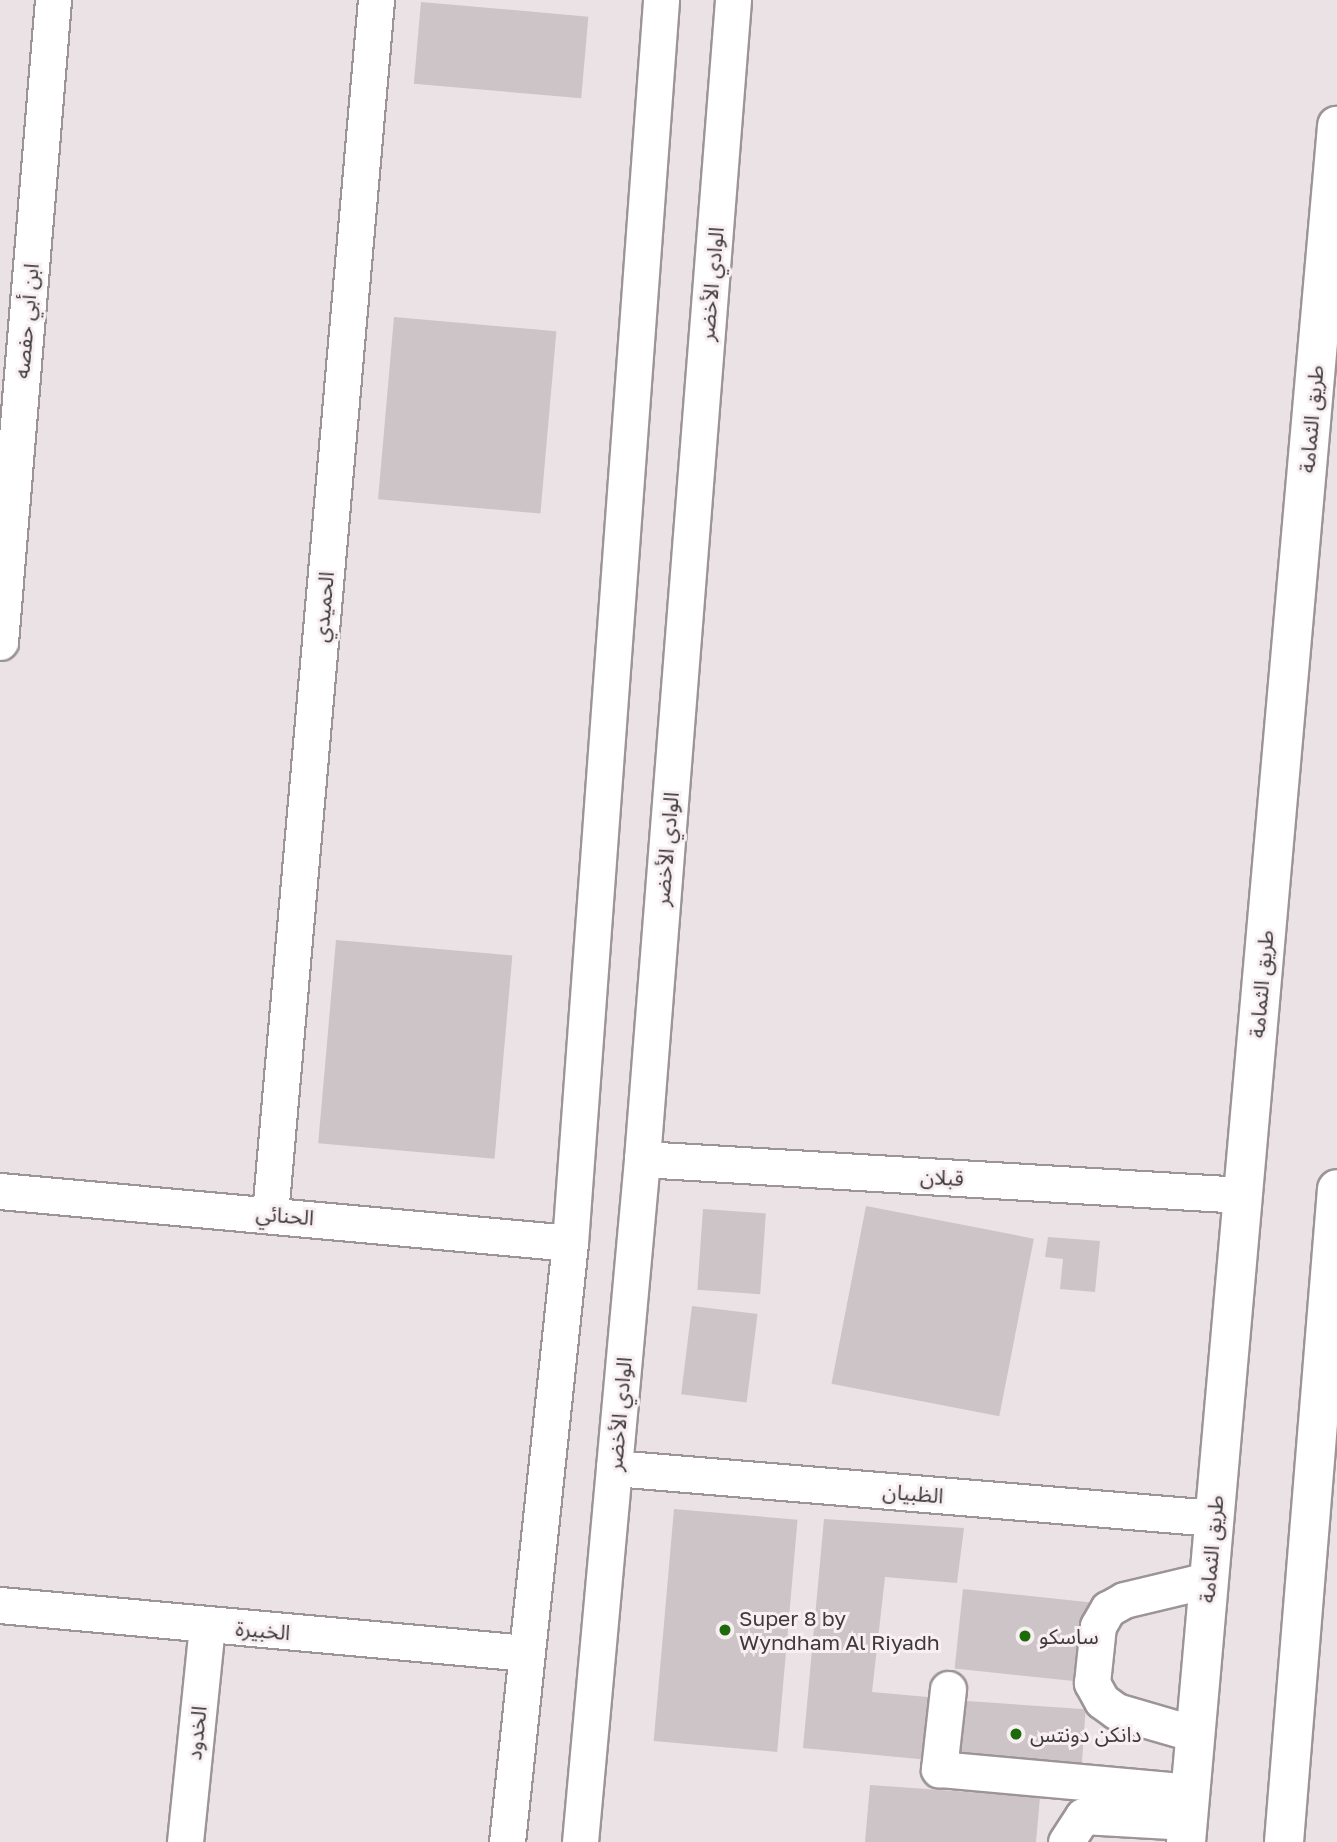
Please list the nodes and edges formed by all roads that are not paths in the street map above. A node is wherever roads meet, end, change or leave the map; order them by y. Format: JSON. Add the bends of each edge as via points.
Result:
{"nodes":[{"id":1,"x":53,"y":0,"type":"edge"},
{"id":2,"x":376,"y":0,"type":"edge"},
{"id":3,"x":661,"y":0,"type":"edge"},
{"id":4,"x":733,"y":0,"type":"edge"},
{"id":5,"x":1337,"y":126,"type":"edge"},
{"id":6,"x":0,"y":642,"type":"edge"},
{"id":7,"x":642,"y":1159,"type":"junction"},
{"id":8,"x":1337,"y":1189,"type":"edge"},
{"id":9,"x":0,"y":1191,"type":"edge"},
{"id":10,"x":1242,"y":1195,"type":"junction"},
{"id":11,"x":270,"y":1214,"type":"junction"},
{"id":12,"x":570,"y":1243,"type":"junction"},
{"id":13,"x":614,"y":1468,"type":"junction"},
{"id":14,"x":1213,"y":1518,"type":"junction"},
{"id":15,"x":1208,"y":1580,"type":"junction"},
{"id":16,"x":0,"y":1605,"type":"edge"},
{"id":17,"x":207,"y":1625,"type":"junction"},
{"id":18,"x":526,"y":1653,"type":"junction"},
{"id":19,"x":948,"y":1689,"type":"dead end"},
{"id":20,"x":1195,"y":1734,"type":"junction"},
{"id":21,"x":1188,"y":1819,"type":"edge"},
{"id":22,"x":185,"y":1842,"type":"edge"},
{"id":23,"x":507,"y":1842,"type":"edge"},
{"id":24,"x":580,"y":1842,"type":"edge"},
{"id":25,"x":1066,"y":1842,"type":"edge"},
{"id":26,"x":1284,"y":1842,"type":"edge"}],
"edges":[{"from":1,"to":6,"type":"street","name":"ابن أبي حفصه"},
{"from":2,"to":11,"type":"street","name":"الحميدي"},
{"from":3,"to":12,"type":"street"},
{"from":4,"to":7,"type":"street","name":"الوادي الأخضر"},
{"from":5,"to":10,"type":"main road","name":"طريق الثمامة"},
{"from":7,"to":10,"type":"street","name":"قبلان"},
{"from":7,"to":13,"type":"street","name":"الوادي الأخضر"},
{"from":8,"to":26,"type":"main road"},
{"from":9,"to":11,"type":"street","name":"الحنائي"},
{"from":10,"to":14,"type":"main road","name":"طريق الثمامة"},
{"from":11,"to":12,"type":"street","name":"الحنائي"},
{"from":12,"to":18,"type":"street"},
{"from":13,"to":14,"type":"street","name":"الظبيان"},
{"from":13,"to":24,"type":"street","name":"الوادي الأخضر"},
{"from":14,"to":15,"type":"main road","name":"طريق الثمامة"},
{"from":15,"to":20,"type":"main road","name":"طريق الثمامة"},
{"from":15,"to":20,"type":"street","via":[[1124,1600],[1108,1609],[1098,1626],[1092,1684],[1116,1712]]},
{"from":16,"to":17,"type":"street","name":"الخبيرة"},
{"from":17,"to":18,"type":"street","name":"الخبيرة"},
{"from":17,"to":22,"type":"street","name":"الخدود"},
{"from":18,"to":23,"type":"street"},
{"from":19,"to":21,"type":"street","via":[[939,1769]]},
{"from":20,"to":21,"type":"main road","name":"طريق الثمامة"},
{"from":21,"to":25,"type":"street","via":[[1083,1816]]}]}
